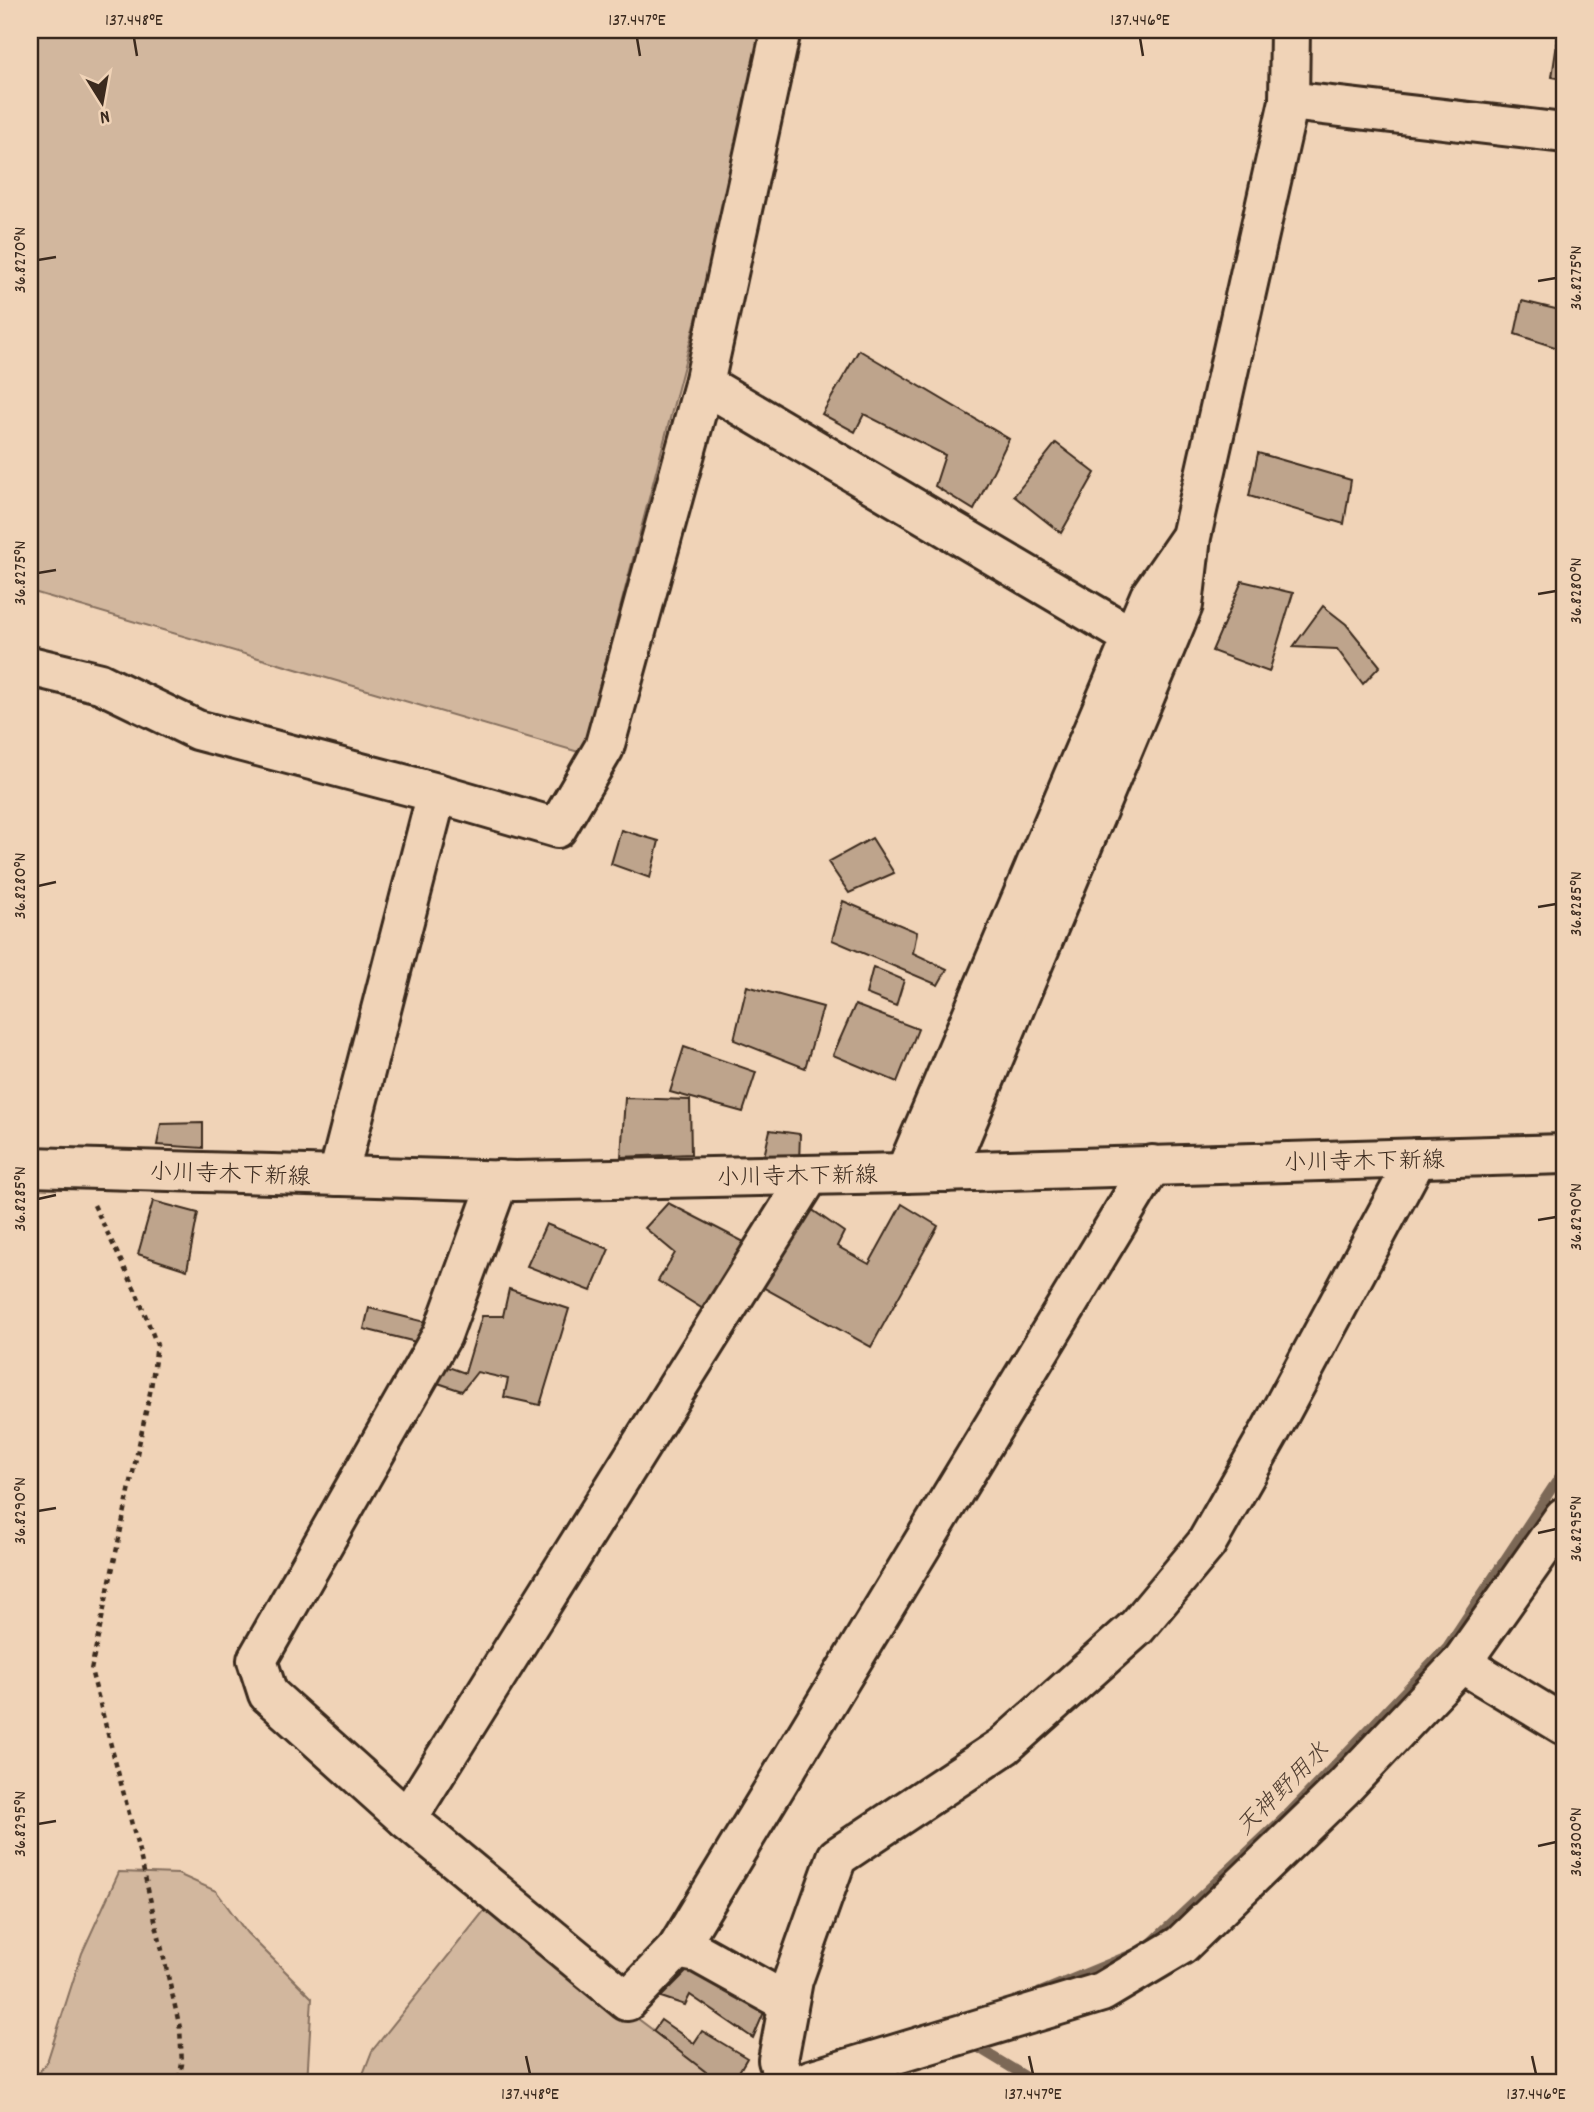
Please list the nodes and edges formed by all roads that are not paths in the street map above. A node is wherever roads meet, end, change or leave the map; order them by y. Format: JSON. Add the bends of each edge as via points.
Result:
{"nodes":[{"id":1,"x":781,"y":30,"type":"edge"},
{"id":2,"x":1290,"y":30,"type":"edge"},
{"id":3,"x":1289,"y":101,"type":"junction"},
{"id":4,"x":1564,"y":133,"type":"edge"},
{"id":5,"x":704,"y":384,"type":"junction"},
{"id":6,"x":1191,"y":537,"type":"junction"},
{"id":7,"x":1132,"y":637,"type":"junction"},
{"id":8,"x":30,"y":666,"type":"edge"},
{"id":9,"x":437,"y":793,"type":"junction"},
{"id":10,"x":1564,"y":1154,"type":"edge"},
{"id":11,"x":1417,"y":1158,"type":"junction"},
{"id":12,"x":1152,"y":1165,"type":"junction"},
{"id":13,"x":30,"y":1167,"type":"edge"},
{"id":14,"x":946,"y":1172,"type":"junction"},
{"id":15,"x":905,"y":1173,"type":"junction"},
{"id":16,"x":810,"y":1175,"type":"junction"},
{"id":17,"x":338,"y":1176,"type":"junction"},
{"id":18,"x":499,"y":1180,"type":"junction"},
{"id":19,"x":1564,"y":1517,"type":"edge"},
{"id":20,"x":1461,"y":1664,"type":"junction"},
{"id":21,"x":1564,"y":1725,"type":"edge"},
{"id":22,"x":407,"y":1819,"type":"junction"},
{"id":23,"x":677,"y":1949,"type":"junction"},
{"id":24,"x":788,"y":2003,"type":"junction"},
{"id":25,"x":785,"y":2082,"type":"edge"},
{"id":26,"x":808,"y":2082,"type":"edge"}],
"edges":[{"from":1,"to":5,"type":"street"},
{"from":2,"to":3,"type":"street"},
{"from":3,"to":4,"type":"street"},
{"from":3,"to":6,"type":"street"},
{"from":5,"to":7,"type":"street"},
{"from":5,"to":9,"type":"street","via":[[604,748],[557,828]]},
{"from":6,"to":7,"type":"street","via":[[1150,596]]},
{"from":6,"to":14,"type":"street","via":[[1183,604]]},
{"from":7,"to":15,"type":"street"},
{"from":8,"to":9,"type":"street","via":[[100,684],[198,730]]},
{"from":9,"to":17,"type":"street"},
{"from":10,"to":11,"type":"street","name":"小川寺木下新線"},
{"from":11,"to":12,"type":"street","name":"小川寺木下新線"},
{"from":11,"to":24,"type":"street","via":[[1206,1544],[1137,1627],[1004,1745],[836,1857]]},
{"from":12,"to":14,"type":"street","name":"小川寺木下新線"},
{"from":12,"to":23,"type":"street"},
{"from":13,"to":17,"type":"street","name":"小川寺木下新線"},
{"from":14,"to":15,"type":"street","name":"小川寺木下新線"},
{"from":15,"to":16,"type":"street","name":"小川寺木下新線"},
{"from":16,"to":18,"type":"street","name":"小川寺木下新線"},
{"from":16,"to":22,"type":"street"},
{"from":17,"to":18,"type":"street","name":"小川寺木下新線"},
{"from":18,"to":22,"type":"street","via":[[442,1335],[257,1660],[268,1694]]},
{"from":19,"to":20,"type":"street"},
{"from":20,"to":21,"type":"street"},
{"from":20,"to":26,"type":"street","via":[[1343,1788],[1181,1945],[1102,1992]]},
{"from":22,"to":23,"type":"street","via":[[627,2001]]},
{"from":23,"to":24,"type":"street","via":[[698,1953]]},
{"from":24,"to":25,"type":"street","via":[[778,2060]]}]}
